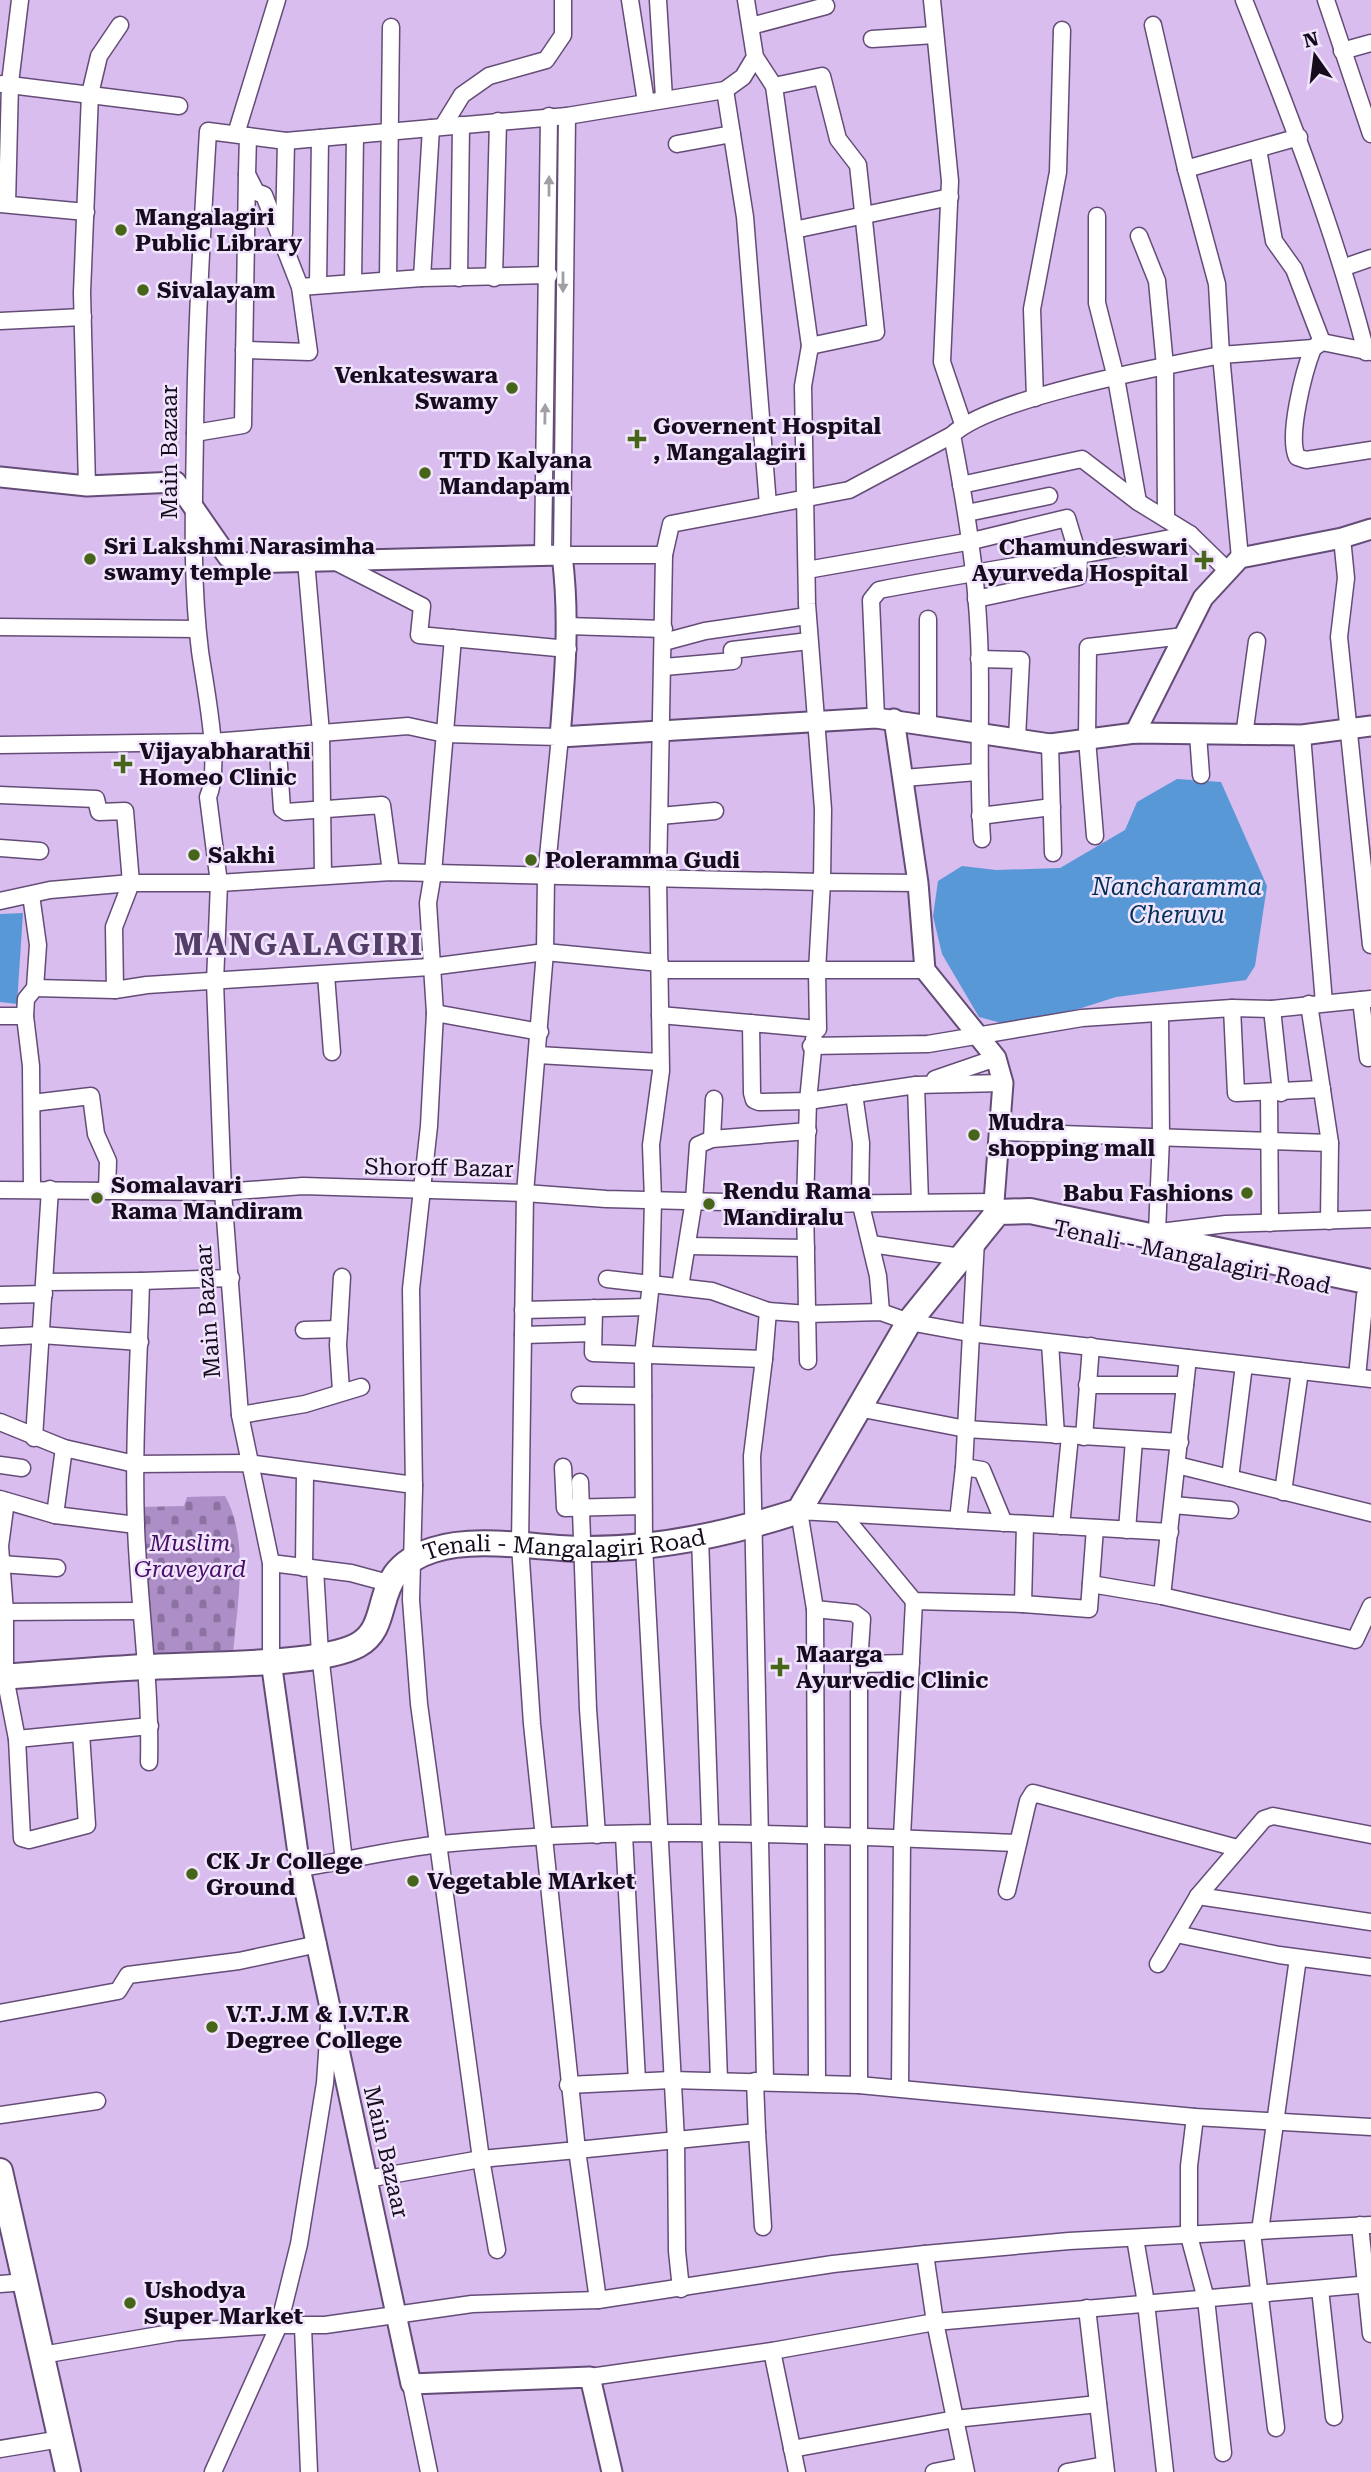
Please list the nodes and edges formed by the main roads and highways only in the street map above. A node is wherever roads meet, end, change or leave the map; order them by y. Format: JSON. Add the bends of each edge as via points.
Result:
{"nodes":[{"id":1,"x":1001,"y":1210,"type":"junction"},
{"id":2,"x":1369,"y":1291,"type":"edge"},
{"id":3,"x":3,"y":1677,"type":"edge"},
{"id":4,"x":0,"y":2171,"type":"edge"},
{"id":5,"x":0,"y":2231,"type":"edge"},
{"id":6,"x":6,"y":2283,"type":"edge"},
{"id":7,"x":54,"y":2440,"type":"junction"},
{"id":8,"x":53,"y":2472,"type":"edge"},
{"id":9,"x":68,"y":2472,"type":"edge"}],
"edges":[{"from":1,"to":2,"type":"main road","name":"Tenali - Mangalagiri Road","via":[[1029,1222]]},
{"from":1,"to":2,"type":"main road","name":"Tenali - Mangalagiri Road","via":[[1151,1233]]},
{"from":1,"to":3,"type":"main road","name":"Tenali - Mangalagiri Road","via":[[909,1322],[799,1511],[753,1527],[644,1546],[434,1549],[396,1571],[365,1640],[320,1654]]},
{"from":4,"to":7,"type":"main road","via":[[42,2355]]},
{"from":5,"to":6,"type":"main road"},
{"from":6,"to":7,"type":"main road"},
{"from":7,"to":8,"type":"main road"},
{"from":7,"to":9,"type":"main road"}]}
